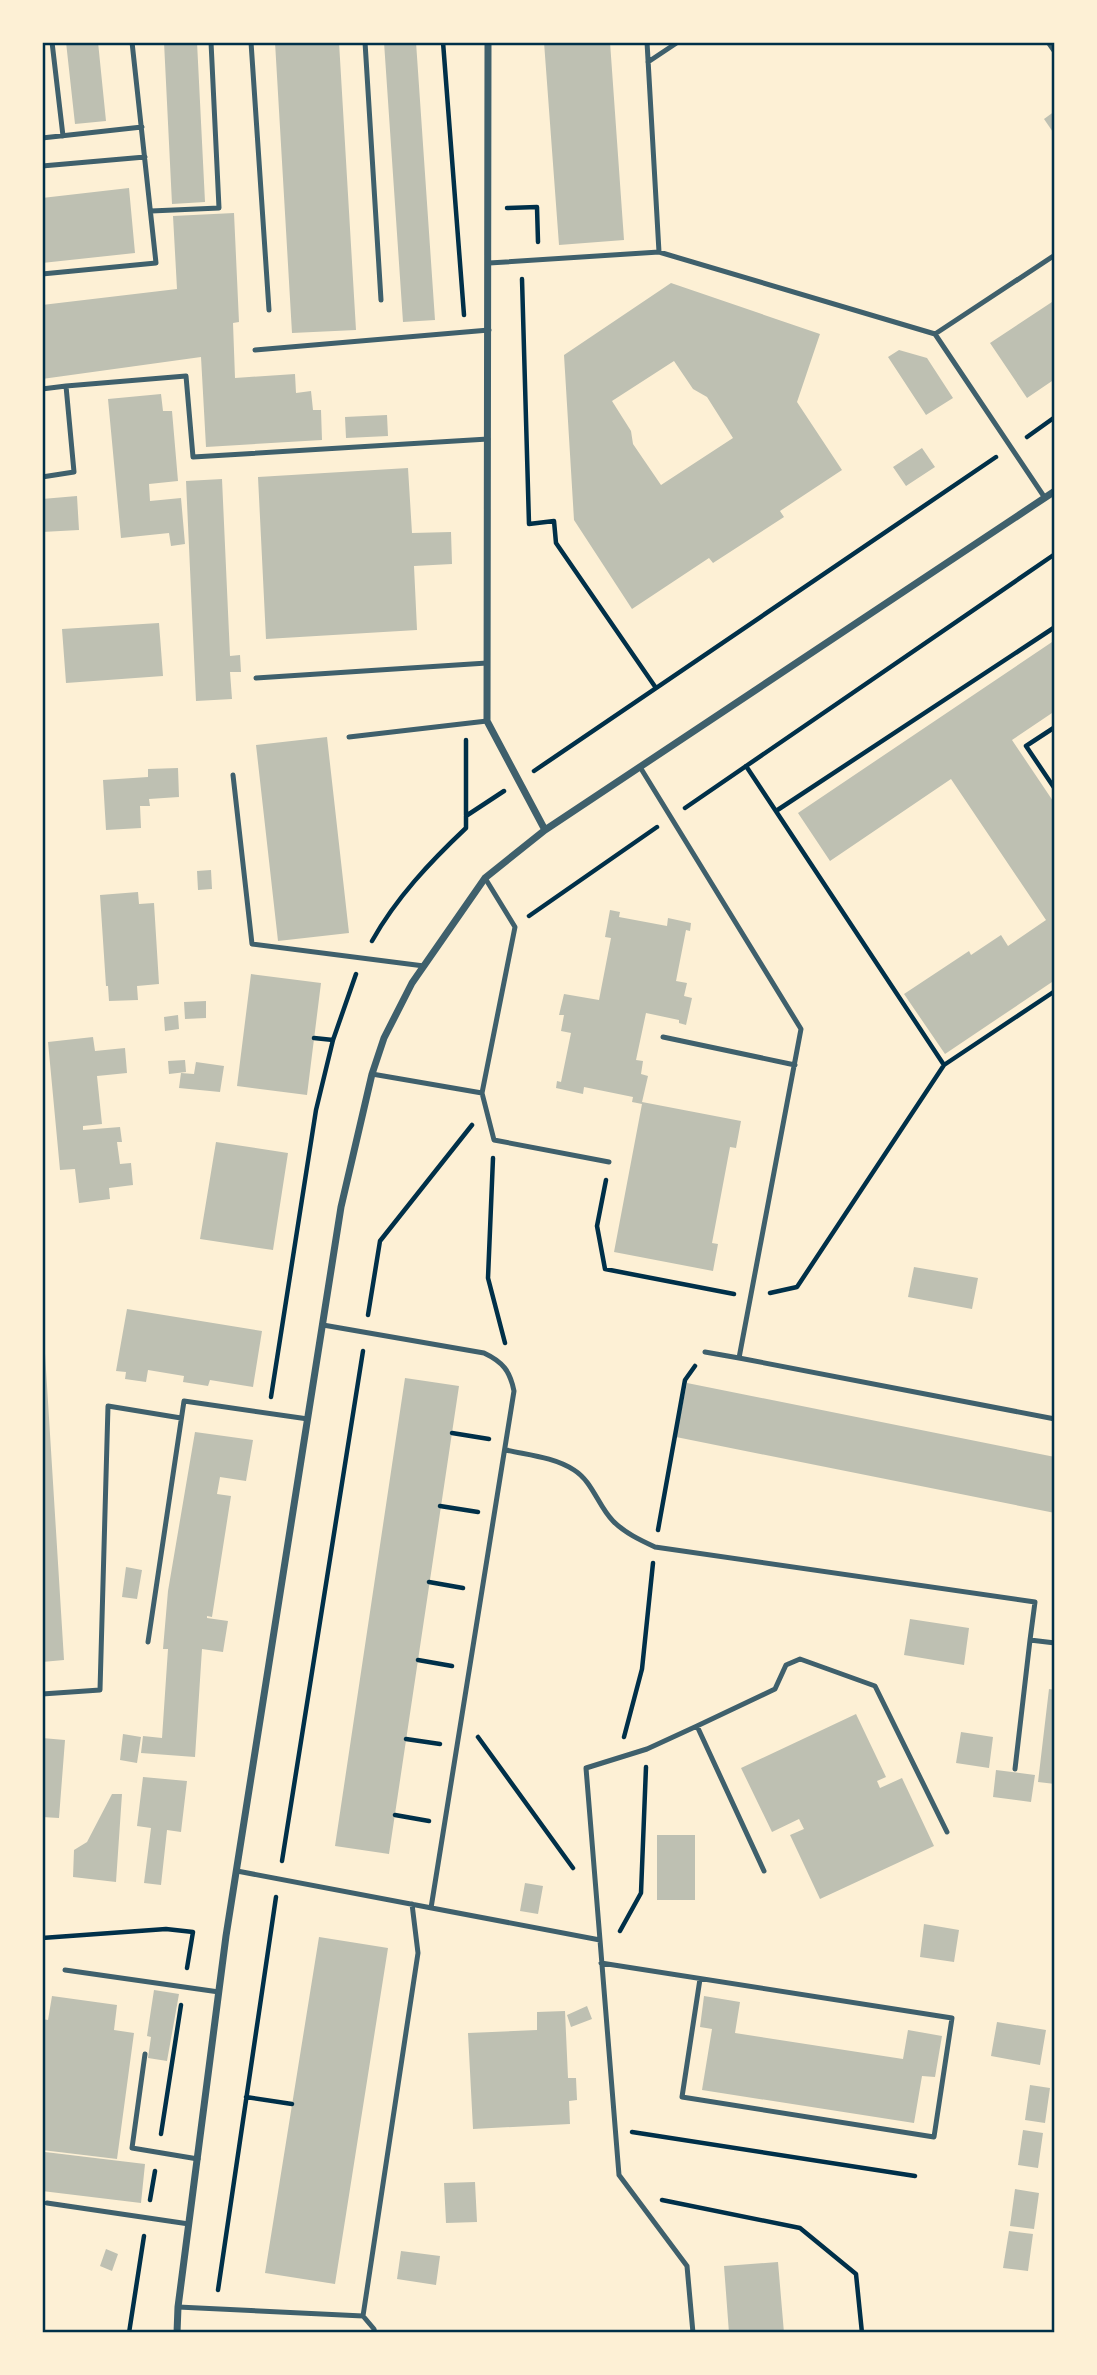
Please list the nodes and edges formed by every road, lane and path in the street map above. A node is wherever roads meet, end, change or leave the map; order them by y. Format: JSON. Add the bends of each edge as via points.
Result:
{"nodes":[{"id":1,"x":52,"y":42,"type":"edge"},
{"id":2,"x":132,"y":42,"type":"edge"},
{"id":3,"x":211,"y":42,"type":"edge"},
{"id":4,"x":251,"y":42,"type":"edge"},
{"id":5,"x":365,"y":42,"type":"edge"},
{"id":6,"x":488,"y":42,"type":"edge"},
{"id":7,"x":647,"y":42,"type":"edge"},
{"id":8,"x":678,"y":42,"type":"edge"},
{"id":9,"x":1048,"y":42,"type":"edge"},
{"id":10,"x":1055,"y":52,"type":"edge"},
{"id":11,"x":648,"y":62,"type":"junction"},
{"id":12,"x":142,"y":127,"type":"junction"},
{"id":13,"x":63,"y":136,"type":"junction"},
{"id":14,"x":42,"y":138,"type":"edge"},
{"id":15,"x":145,"y":157,"type":"junction"},
{"id":16,"x":42,"y":166,"type":"edge"},
{"id":17,"x":489,"y":209,"type":"junction"},
{"id":18,"x":151,"y":211,"type":"junction"},
{"id":19,"x":659,"y":252,"type":"junction"},
{"id":20,"x":1055,"y":255,"type":"edge"},
{"id":21,"x":539,"y":260,"type":"junction"},
{"id":22,"x":522,"y":261,"type":"junction"},
{"id":23,"x":489,"y":263,"type":"junction"},
{"id":24,"x":42,"y":274,"type":"edge"},
{"id":25,"x":381,"y":300,"type":"dead end"},
{"id":26,"x":269,"y":310,"type":"dead end"},
{"id":27,"x":489,"y":330,"type":"junction"},
{"id":28,"x":935,"y":334,"type":"junction"},
{"id":29,"x":255,"y":350,"type":"dead end"},
{"id":30,"x":66,"y":386,"type":"junction"},
{"id":31,"x":42,"y":389,"type":"edge"},
{"id":32,"x":1055,"y":417,"type":"edge"},
{"id":33,"x":1027,"y":436,"type":"dead end"},
{"id":34,"x":488,"y":439,"type":"junction"},
{"id":35,"x":42,"y":477,"type":"edge"},
{"id":36,"x":1055,"y":491,"type":"edge"},
{"id":37,"x":1045,"y":498,"type":"junction"},
{"id":38,"x":1055,"y":554,"type":"edge"},
{"id":39,"x":1055,"y":627,"type":"edge"},
{"id":40,"x":488,"y":663,"type":"junction"},
{"id":41,"x":256,"y":678,"type":"dead end"},
{"id":42,"x":656,"y":688,"type":"dead end"},
{"id":43,"x":487,"y":720,"type":"junction"},
{"id":44,"x":1055,"y":727,"type":"edge"},
{"id":45,"x":349,"y":737,"type":"dead end"},
{"id":46,"x":746,"y":766,"type":"junction"},
{"id":47,"x":640,"y":767,"type":"junction"},
{"id":48,"x":233,"y":775,"type":"dead end"},
{"id":49,"x":1055,"y":789,"type":"edge"},
{"id":50,"x":776,"y":811,"type":"junction"},
{"id":51,"x":671,"y":817,"type":"junction"},
{"id":52,"x":545,"y":830,"type":"junction"},
{"id":53,"x":485,"y":878,"type":"junction"},
{"id":54,"x":515,"y":927,"type":"junction"},
{"id":55,"x":424,"y":966,"type":"junction"},
{"id":56,"x":1055,"y":991,"type":"edge"},
{"id":57,"x":663,"y":1037,"type":"dead end"},
{"id":58,"x":314,"y":1038,"type":"dead end"},
{"id":59,"x":333,"y":1040,"type":"dead end"},
{"id":60,"x":795,"y":1065,"type":"junction"},
{"id":61,"x":944,"y":1065,"type":"junction"},
{"id":62,"x":372,"y":1074,"type":"junction"},
{"id":63,"x":482,"y":1093,"type":"junction"},
{"id":64,"x":486,"y":1107,"type":"junction"},
{"id":65,"x":494,"y":1140,"type":"junction"},
{"id":66,"x":609,"y":1162,"type":"joint"},
{"id":67,"x":751,"y":1297,"type":"junction"},
{"id":68,"x":323,"y":1325,"type":"junction"},
{"id":69,"x":366,"y":1332,"type":"junction"},
{"id":70,"x":705,"y":1352,"type":"joint"},
{"id":71,"x":739,"y":1358,"type":"junction"},
{"id":72,"x":507,"y":1370,"type":"junction"},
{"id":73,"x":181,"y":1418,"type":"junction"},
{"id":74,"x":308,"y":1419,"type":"junction"},
{"id":75,"x":1055,"y":1419,"type":"edge"},
{"id":76,"x":452,"y":1433,"type":"dead end"},
{"id":77,"x":507,"y":1442,"type":"junction"},
{"id":78,"x":506,"y":1450,"type":"junction"},
{"id":79,"x":440,"y":1506,"type":"dead end"},
{"id":80,"x":495,"y":1515,"type":"junction"},
{"id":81,"x":655,"y":1547,"type":"junction"},
{"id":82,"x":429,"y":1582,"type":"dead end"},
{"id":83,"x":483,"y":1591,"type":"junction"},
{"id":84,"x":1030,"y":1640,"type":"junction"},
{"id":85,"x":148,"y":1642,"type":"dead end"},
{"id":86,"x":1055,"y":1643,"type":"edge"},
{"id":87,"x":418,"y":1660,"type":"dead end"},
{"id":88,"x":470,"y":1669,"type":"junction"},
{"id":89,"x":42,"y":1694,"type":"edge"},
{"id":90,"x":462,"y":1716,"type":"junction"},
{"id":91,"x":697,"y":1726,"type":"junction"},
{"id":92,"x":406,"y":1738,"type":"dead end"},
{"id":93,"x":457,"y":1747,"type":"junction"},
{"id":94,"x":647,"y":1749,"type":"junction"},
{"id":95,"x":628,"y":1755,"type":"junction"},
{"id":96,"x":1015,"y":1769,"type":"dead end"},
{"id":97,"x":395,"y":1815,"type":"dead end"},
{"id":98,"x":445,"y":1824,"type":"junction"},
{"id":99,"x":947,"y":1832,"type":"dead end"},
{"id":100,"x":237,"y":1871,"type":"junction"},
{"id":101,"x":764,"y":1871,"type":"dead end"},
{"id":102,"x":279,"y":1879,"type":"junction"},
{"id":103,"x":597,"y":1900,"type":"junction"},
{"id":104,"x":412,"y":1904,"type":"junction"},
{"id":105,"x":431,"y":1908,"type":"junction"},
{"id":106,"x":193,"y":1932,"type":"dead end"},
{"id":107,"x":42,"y":1938,"type":"edge"},
{"id":108,"x":600,"y":1940,"type":"junction"},
{"id":109,"x":601,"y":1963,"type":"junction"},
{"id":110,"x":65,"y":1970,"type":"dead end"},
{"id":111,"x":700,"y":1979,"type":"junction"},
{"id":112,"x":219,"y":1992,"type":"junction"},
{"id":113,"x":145,"y":2054,"type":"dead end"},
{"id":114,"x":246,"y":2097,"type":"junction"},
{"id":115,"x":292,"y":2104,"type":"dead end"},
{"id":116,"x":614,"y":2129,"type":"junction"},
{"id":117,"x":198,"y":2159,"type":"junction"},
{"id":118,"x":915,"y":2176,"type":"dead end"},
{"id":119,"x":634,"y":2195,"type":"junction"},
{"id":120,"x":47,"y":2203,"type":"dead end"},
{"id":121,"x":189,"y":2224,"type":"junction"},
{"id":122,"x":178,"y":2307,"type":"junction"},
{"id":123,"x":216,"y":2308,"type":"junction"},
{"id":124,"x":363,"y":2316,"type":"junction"},
{"id":125,"x":177,"y":2333,"type":"edge"},
{"id":126,"x":374,"y":2333,"type":"edge"},
{"id":127,"x":693,"y":2333,"type":"edge"},
{"id":128,"x":862,"y":2333,"type":"edge"}],
"edges":[{"from":1,"to":13,"type":"lane"},
{"from":2,"to":12,"type":"lane"},
{"from":3,"to":18,"type":"lane","via":[[219,208]]},
{"from":4,"to":26,"type":"lane"},
{"from":5,"to":25,"type":"lane"},
{"from":6,"to":17,"type":"street"},
{"from":7,"to":11,"type":"lane"},
{"from":8,"to":11,"type":"lane"},
{"from":9,"to":10,"type":"lane"},
{"from":11,"to":19,"type":"lane"},
{"from":12,"to":13,"type":"lane"},
{"from":12,"to":15,"type":"lane"},
{"from":13,"to":14,"type":"lane"},
{"from":15,"to":16,"type":"lane"},
{"from":15,"to":18,"type":"lane"},
{"from":17,"to":21,"type":"path","via":[[537,207]]},
{"from":17,"to":23,"type":"street"},
{"from":18,"to":24,"type":"lane","via":[[156,263]]},
{"from":19,"to":21,"type":"lane"},
{"from":19,"to":28,"type":"lane"},
{"from":20,"to":28,"type":"lane"},
{"from":21,"to":22,"type":"lane"},
{"from":22,"to":23,"type":"lane"},
{"from":22,"to":42,"type":"path","via":[[529,524],[554,521],[556,544]]},
{"from":23,"to":27,"type":"street"},
{"from":27,"to":29,"type":"lane"},
{"from":27,"to":34,"type":"street"},
{"from":28,"to":37,"type":"lane"},
{"from":30,"to":31,"type":"lane"},
{"from":30,"to":34,"type":"lane","via":[[186,376],[193,457]]},
{"from":30,"to":35,"type":"lane","via":[[74,472]]},
{"from":32,"to":33,"type":"path"},
{"from":34,"to":40,"type":"street"},
{"from":36,"to":37,"type":"street"},
{"from":37,"to":47,"type":"street"},
{"from":38,"to":46,"type":"path"},
{"from":39,"to":50,"type":"path"},
{"from":40,"to":41,"type":"lane"},
{"from":40,"to":43,"type":"street"},
{"from":43,"to":45,"type":"lane"},
{"from":43,"to":52,"type":"street"},
{"from":44,"to":49,"type":"path","via":[[1026,746]]},
{"from":46,"to":50,"type":"path"},
{"from":46,"to":51,"type":"path"},
{"from":47,"to":51,"type":"lane"},
{"from":47,"to":52,"type":"street"},
{"from":48,"to":55,"type":"lane","via":[[251,944]]},
{"from":50,"to":61,"type":"path"},
{"from":51,"to":54,"type":"path"},
{"from":51,"to":60,"type":"lane","via":[[802,1029]]},
{"from":52,"to":53,"type":"street"},
{"from":53,"to":54,"type":"lane"},
{"from":53,"to":55,"type":"street"},
{"from":54,"to":63,"type":"lane"},
{"from":55,"to":62,"type":"street","via":[[384,1038]]},
{"from":56,"to":61,"type":"path"},
{"from":57,"to":60,"type":"lane"},
{"from":58,"to":59,"type":"path"},
{"from":60,"to":67,"type":"lane"},
{"from":61,"to":67,"type":"path","via":[[797,1287]]},
{"from":62,"to":63,"type":"lane"},
{"from":62,"to":68,"type":"street","via":[[341,1207]]},
{"from":63,"to":64,"type":"lane"},
{"from":64,"to":65,"type":"lane"},
{"from":64,"to":69,"type":"path","via":[[380,1241]]},
{"from":65,"to":66,"type":"lane"},
{"from":65,"to":72,"type":"path","via":[[488,1278],[505,1343]]},
{"from":66,"to":67,"type":"path","via":[[597,1226],[605,1269]]},
{"from":67,"to":71,"type":"lane"},
{"from":68,"to":69,"type":"lane"},
{"from":68,"to":74,"type":"street"},
{"from":69,"to":72,"type":"lane","via":[[484,1353]]},
{"from":69,"to":102,"type":"path"},
{"from":70,"to":71,"type":"lane"},
{"from":70,"to":81,"type":"path","via":[[685,1380]]},
{"from":71,"to":75,"type":"lane"},
{"from":72,"to":77,"type":"lane","via":[[514,1391]]},
{"from":73,"to":74,"type":"lane","via":[[184,1401]]},
{"from":73,"to":85,"type":"lane"},
{"from":73,"to":89,"type":"lane","via":[[108,1406],[100,1690]]},
{"from":74,"to":100,"type":"street"},
{"from":76,"to":77,"type":"path"},
{"from":77,"to":78,"type":"lane"},
{"from":78,"to":80,"type":"lane"},
{"from":78,"to":81,"type":"lane","via":[[551,1459],[574,1470],[612,1521]]},
{"from":79,"to":80,"type":"path"},
{"from":80,"to":83,"type":"lane"},
{"from":81,"to":84,"type":"lane","via":[[1035,1602]]},
{"from":81,"to":95,"type":"path","via":[[642,1669],[624,1736]]},
{"from":82,"to":83,"type":"path"},
{"from":83,"to":88,"type":"lane"},
{"from":84,"to":86,"type":"lane"},
{"from":84,"to":96,"type":"lane"},
{"from":87,"to":88,"type":"path"},
{"from":88,"to":90,"type":"lane"},
{"from":90,"to":93,"type":"lane"},
{"from":90,"to":103,"type":"path"},
{"from":91,"to":94,"type":"lane"},
{"from":91,"to":99,"type":"lane","via":[[775,1689],[786,1665],[800,1659],[875,1686]]},
{"from":91,"to":101,"type":"lane"},
{"from":92,"to":93,"type":"path"},
{"from":93,"to":98,"type":"lane"},
{"from":94,"to":95,"type":"lane"},
{"from":94,"to":109,"type":"path","via":[[641,1893]]},
{"from":95,"to":103,"type":"lane","via":[[586,1768]]},
{"from":97,"to":98,"type":"path"},
{"from":98,"to":105,"type":"lane"},
{"from":100,"to":102,"type":"lane"},
{"from":100,"to":112,"type":"street"},
{"from":102,"to":104,"type":"lane"},
{"from":102,"to":114,"type":"path"},
{"from":103,"to":108,"type":"lane"},
{"from":104,"to":105,"type":"lane"},
{"from":104,"to":124,"type":"lane","via":[[418,1953]]},
{"from":105,"to":108,"type":"lane"},
{"from":106,"to":107,"type":"path","via":[[166,1929]]},
{"from":108,"to":109,"type":"lane"},
{"from":109,"to":111,"type":"lane"},
{"from":109,"to":116,"type":"lane"},
{"from":110,"to":112,"type":"lane"},
{"from":111,"to":111,"type":"lane","via":[[682,2097],[934,2137],[952,2018]]},
{"from":112,"to":117,"type":"street"},
{"from":113,"to":117,"type":"lane","via":[[132,2148]]},
{"from":114,"to":115,"type":"path"},
{"from":114,"to":123,"type":"path"},
{"from":116,"to":118,"type":"path"},
{"from":116,"to":119,"type":"lane","via":[[619,2175]]},
{"from":117,"to":121,"type":"street"},
{"from":119,"to":127,"type":"lane","via":[[687,2266]]},
{"from":119,"to":128,"type":"path","via":[[800,2228],[856,2274]]},
{"from":120,"to":121,"type":"lane"},
{"from":121,"to":122,"type":"street"},
{"from":122,"to":123,"type":"lane"},
{"from":122,"to":125,"type":"street"},
{"from":123,"to":124,"type":"lane"},
{"from":124,"to":126,"type":"lane"}]}
